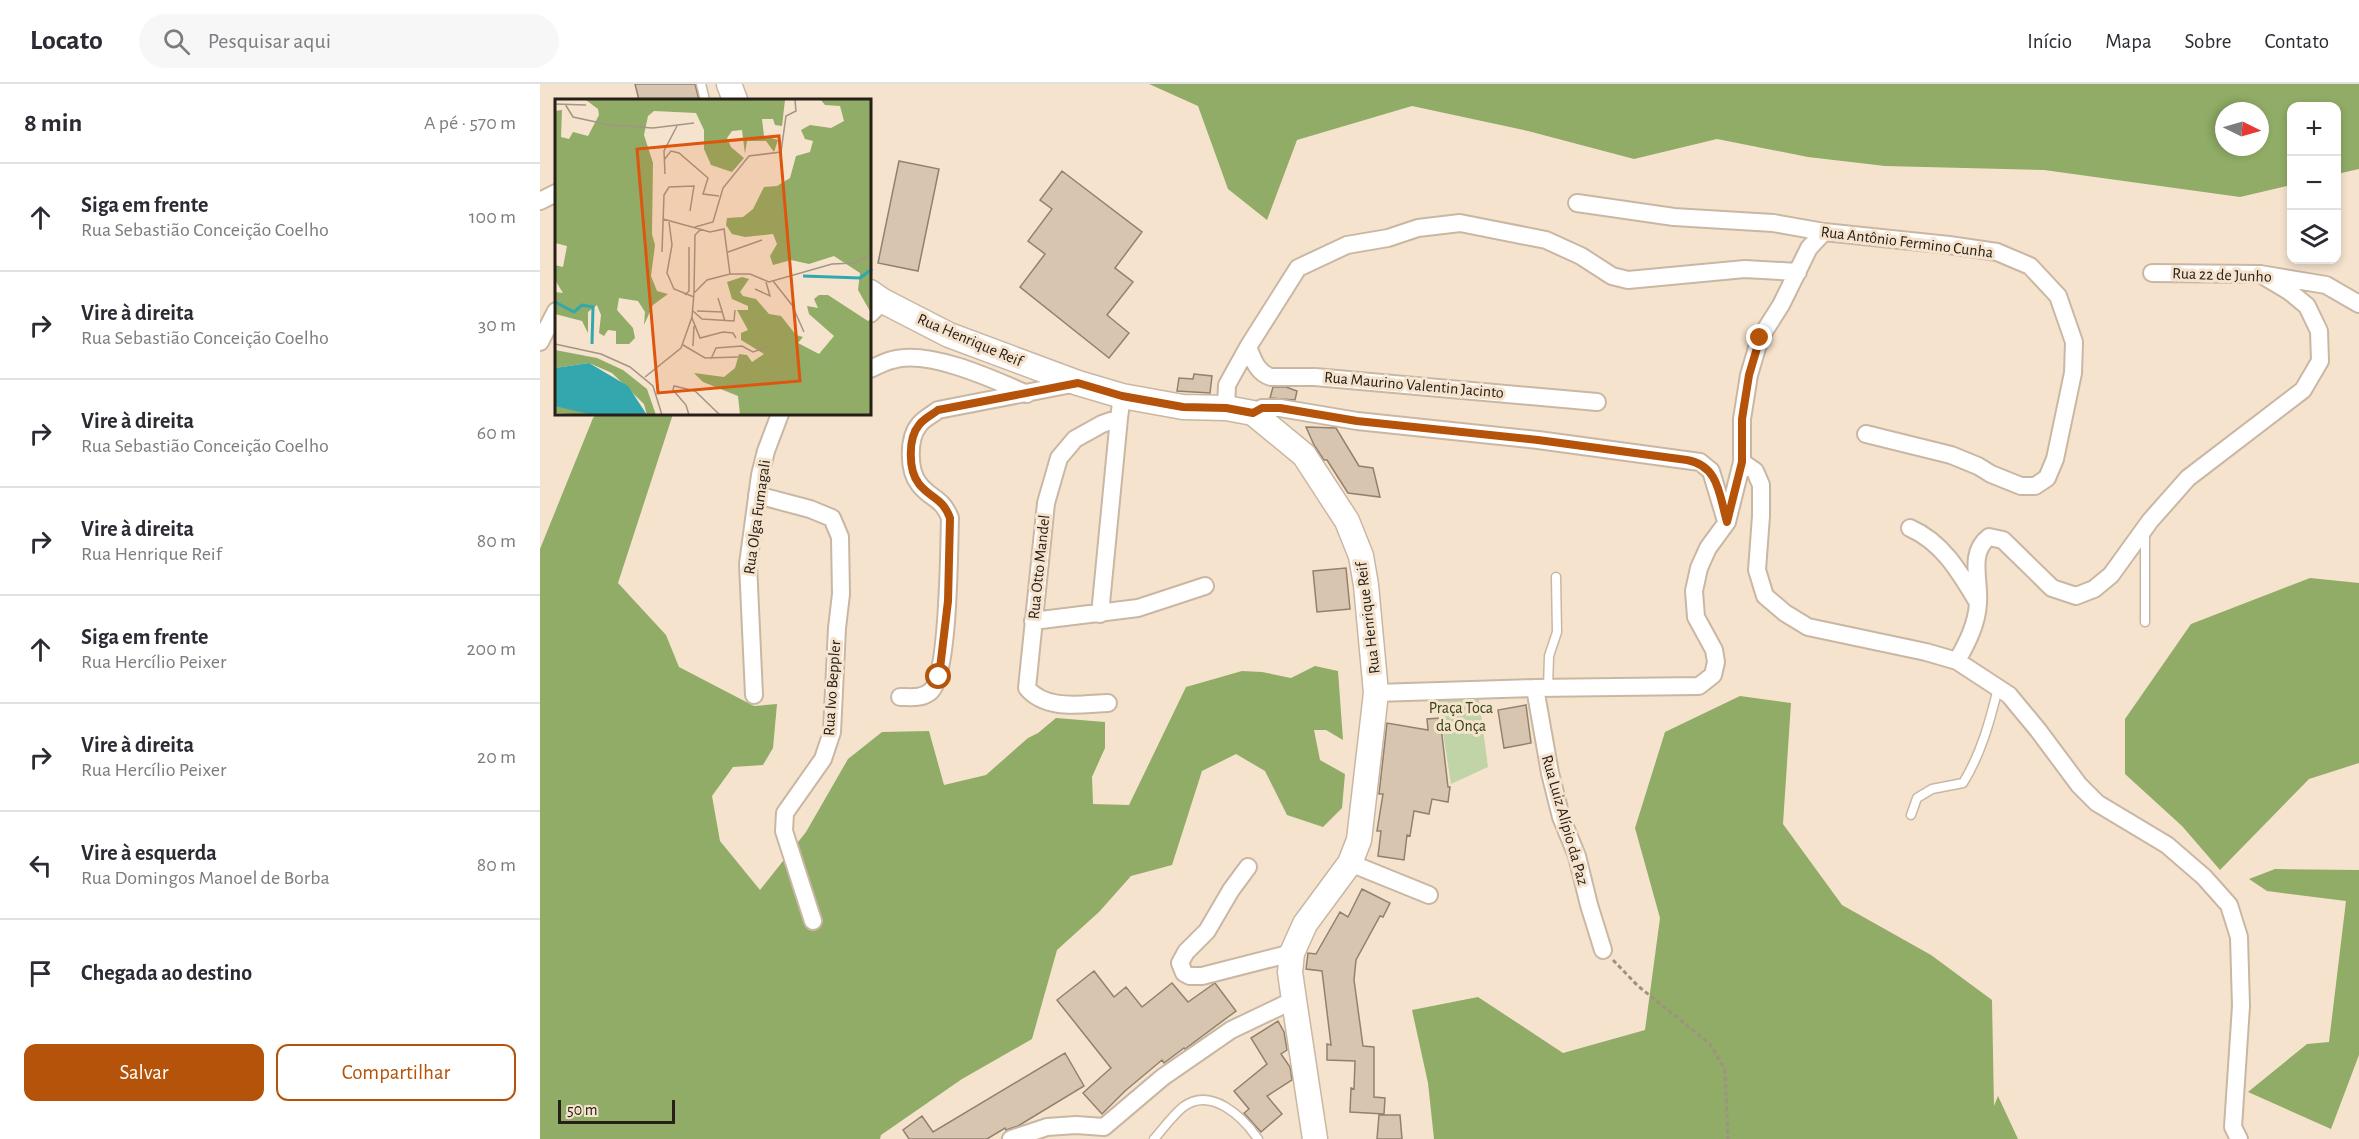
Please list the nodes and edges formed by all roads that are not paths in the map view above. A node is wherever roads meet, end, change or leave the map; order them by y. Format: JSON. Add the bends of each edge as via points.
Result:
{"nodes":[{"id":1,"x":700,"y":84,"type":"edge"},
{"id":2,"x":729,"y":84,"type":"edge"},
{"id":3,"x":705,"y":99,"type":"edge"},
{"id":4,"x":735,"y":99,"type":"edge"},
{"id":5,"x":555,"y":194,"type":"edge"},
{"id":6,"x":540,"y":201,"type":"edge"},
{"id":7,"x":1577,"y":203,"type":"dead end"},
{"id":8,"x":1824,"y":232,"type":"junction"},
{"id":9,"x":1798,"y":272,"type":"junction"},
{"id":10,"x":2152,"y":273,"type":"dead end"},
{"id":11,"x":2260,"y":274,"type":"junction"},
{"id":12,"x":874,"y":302,"type":"edge"},
{"id":13,"x":2359,"y":304,"type":"edge"},
{"id":14,"x":555,"y":313,"type":"edge"},
{"id":15,"x":540,"y":342,"type":"edge"},
{"id":16,"x":1248,"y":347,"type":"junction"},
{"id":17,"x":872,"y":368,"type":"edge"},
{"id":18,"x":1078,"y":383,"type":"junction"},
{"id":19,"x":1027,"y":394,"type":"junction"},
{"id":20,"x":1597,"y":402,"type":"dead end"},
{"id":21,"x":1120,"y":407,"type":"junction"},
{"id":22,"x":1226,"y":408,"type":"junction"},
{"id":23,"x":1253,"y":413,"type":"junction"},
{"id":24,"x":779,"y":416,"type":"edge"},
{"id":25,"x":1866,"y":434,"type":"dead end"},
{"id":26,"x":1742,"y":462,"type":"junction"},
{"id":27,"x":757,"y":495,"type":"junction"},
{"id":28,"x":1727,"y":522,"type":"junction"},
{"id":29,"x":1910,"y":528,"type":"dead end"},
{"id":30,"x":2145,"y":528,"type":"junction"},
{"id":31,"x":1556,"y":577,"type":"dead end"},
{"id":32,"x":1205,"y":586,"type":"dead end"},
{"id":33,"x":1978,"y":604,"type":"junction"},
{"id":34,"x":1100,"y":614,"type":"junction"},
{"id":35,"x":1033,"y":621,"type":"junction"},
{"id":36,"x":2145,"y":622,"type":"dead end"},
{"id":37,"x":1957,"y":661,"type":"junction"},
{"id":38,"x":1542,"y":688,"type":"junction"},
{"id":39,"x":1998,"y":688,"type":"junction"},
{"id":40,"x":1376,"y":693,"type":"junction"},
{"id":41,"x":754,"y":694,"type":"dead end"},
{"id":42,"x":900,"y":697,"type":"dead end"},
{"id":43,"x":1108,"y":703,"type":"dead end"},
{"id":44,"x":1911,"y":815,"type":"dead end"},
{"id":45,"x":1350,"y":863,"type":"junction"},
{"id":46,"x":1248,"y":867,"type":"dead end"},
{"id":47,"x":1429,"y":895,"type":"dead end"},
{"id":48,"x":813,"y":921,"type":"dead end"},
{"id":49,"x":1603,"y":950,"type":"road end"},
{"id":50,"x":1292,"y":952,"type":"junction"},
{"id":51,"x":1294,"y":1000,"type":"junction"},
{"id":52,"x":1101,"y":1133,"type":"edge"},
{"id":53,"x":1011,"y":1139,"type":"edge"},
{"id":54,"x":1154,"y":1139,"type":"edge"},
{"id":55,"x":1258,"y":1139,"type":"edge"},
{"id":56,"x":1315,"y":1139,"type":"edge"},
{"id":57,"x":2239,"y":1139,"type":"edge"}],
"edges":[{"from":1,"to":3,"type":"lane"},
{"from":2,"to":4,"type":"street"},
{"from":5,"to":6,"type":"street"},
{"from":7,"to":8,"type":"street","name":"Rua Antônio Fermino Cunha"},
{"from":8,"to":9,"type":"street","via":[[1809,248]]},
{"from":8,"to":25,"type":"street","name":"Rua Antônio Fermino Cunha","via":[[1997,252],[2031,266],[2058,296],[2074,342],[2073,373],[2055,459],[2047,478],[2036,486],[2021,486],[1951,455]]},
{"from":9,"to":16,"type":"street","via":[[1745,269],[1628,280],[1612,276],[1546,240],[1460,223],[1418,228],[1347,245],[1298,268]]},
{"from":9,"to":26,"type":"street","via":[[1757,347],[1742,419]]},
{"from":10,"to":11,"type":"street","name":"Rua 22 de Junho"},
{"from":11,"to":13,"type":"street","name":"Rua 22 de Junho","via":[[2326,285]]},
{"from":11,"to":30,"type":"street","via":[[2307,306],[2319,331],[2320,361],[2303,390],[2188,478]]},
{"from":12,"to":18,"type":"street","name":"Rua Henrique Reif"},
{"from":14,"to":15,"type":"street"},
{"from":16,"to":20,"type":"street","name":"Rua Maurino Valentin Jacinto","via":[[1258,368],[1271,377],[1315,376]]},
{"from":16,"to":22,"type":"street","via":[[1227,385]]},
{"from":17,"to":19,"type":"street","via":[[893,359],[919,358],[980,373]]},
{"from":18,"to":19,"type":"street"},
{"from":18,"to":21,"type":"street","name":"Rua Henrique Reif"},
{"from":19,"to":42,"type":"street","via":[[938,410],[919,424],[912,439],[910,458],[918,483],[946,506],[950,518],[948,601],[939,677],[931,691],[918,698]]},
{"from":21,"to":22,"type":"street","name":"Rua Henrique Reif"},
{"from":21,"to":34,"type":"street"},
{"from":21,"to":35,"type":"street","name":"Rua Otto Mandel","via":[[1102,424],[1075,439],[1059,458],[1046,503]]},
{"from":22,"to":23,"type":"street","name":"Rua Henrique Reif"},
{"from":23,"to":28,"type":"street","via":[[1262,408],[1280,408],[1357,421],[1700,462],[1711,471]]},
{"from":23,"to":40,"type":"street","name":"Rua Henrique Reif","via":[[1304,455],[1347,521],[1361,556],[1366,585]]},
{"from":24,"to":27,"type":"street","name":"Rua Olga Fumagali","via":[[766,452]]},
{"from":26,"to":28,"type":"street"},
{"from":26,"to":37,"type":"street","via":[[1755,471],[1761,485],[1757,570],[1765,596],[1808,627]]},
{"from":27,"to":41,"type":"street","name":"Rua Olga Fumagali","via":[[748,564]]},
{"from":27,"to":48,"type":"street","name":"Rua Ivo Beppler","via":[[832,518],[840,537],[841,594],[832,732],[823,759],[785,813],[784,831]]},
{"from":28,"to":38,"type":"street","via":[[1708,548],[1694,591],[1696,617],[1714,650],[1713,675],[1699,686]]},
{"from":29,"to":33,"type":"street","via":[[1926,535],[1951,560]]},
{"from":30,"to":33,"type":"street","via":[[2111,575],[2094,589],[2076,596],[2052,588],[2003,540],[1989,537],[1980,544],[1976,559]]},
{"from":30,"to":36,"type":"lane"},
{"from":31,"to":38,"type":"lane","via":[[1557,632]]},
{"from":32,"to":34,"type":"street","via":[[1138,608]]},
{"from":33,"to":37,"type":"street","via":[[1971,635]]},
{"from":34,"to":35,"type":"street"},
{"from":35,"to":43,"type":"street","name":"Rua Otto Mandel","via":[[1027,688],[1035,697],[1063,705]]},
{"from":37,"to":39,"type":"street"},
{"from":38,"to":40,"type":"street"},
{"from":38,"to":49,"type":"street","name":"Rua Luiz Alípio da Paz","via":[[1552,784]]},
{"from":39,"to":44,"type":"lane","via":[[1974,766],[1963,783],[1932,789],[1917,798]]},
{"from":39,"to":57,"type":"street","via":[[2009,695],[2091,797],[2167,845],[2229,905],[2239,937],[2241,1006],[2233,1127]]},
{"from":40,"to":45,"type":"street","name":"Rua Henrique Reif","via":[[1359,840]]},
{"from":45,"to":47,"type":"street"},
{"from":45,"to":50,"type":"street","name":"Rua Henrique Reif","via":[[1305,924]]},
{"from":46,"to":50,"type":"street","via":[[1207,931],[1186,952],[1180,963],[1184,973],[1202,976]]},
{"from":50,"to":51,"type":"street","name":"Rua Henrique Reif"},
{"from":51,"to":52,"type":"street","via":[[1231,1029],[1163,1077]]},
{"from":51,"to":56,"type":"street","name":"Rua Henrique Reif"},
{"from":52,"to":53,"type":"street","via":[[1076,1125],[1047,1127]]},
{"from":54,"to":55,"type":"lane","via":[[1184,1106],[1204,1099],[1227,1106]]}]}
